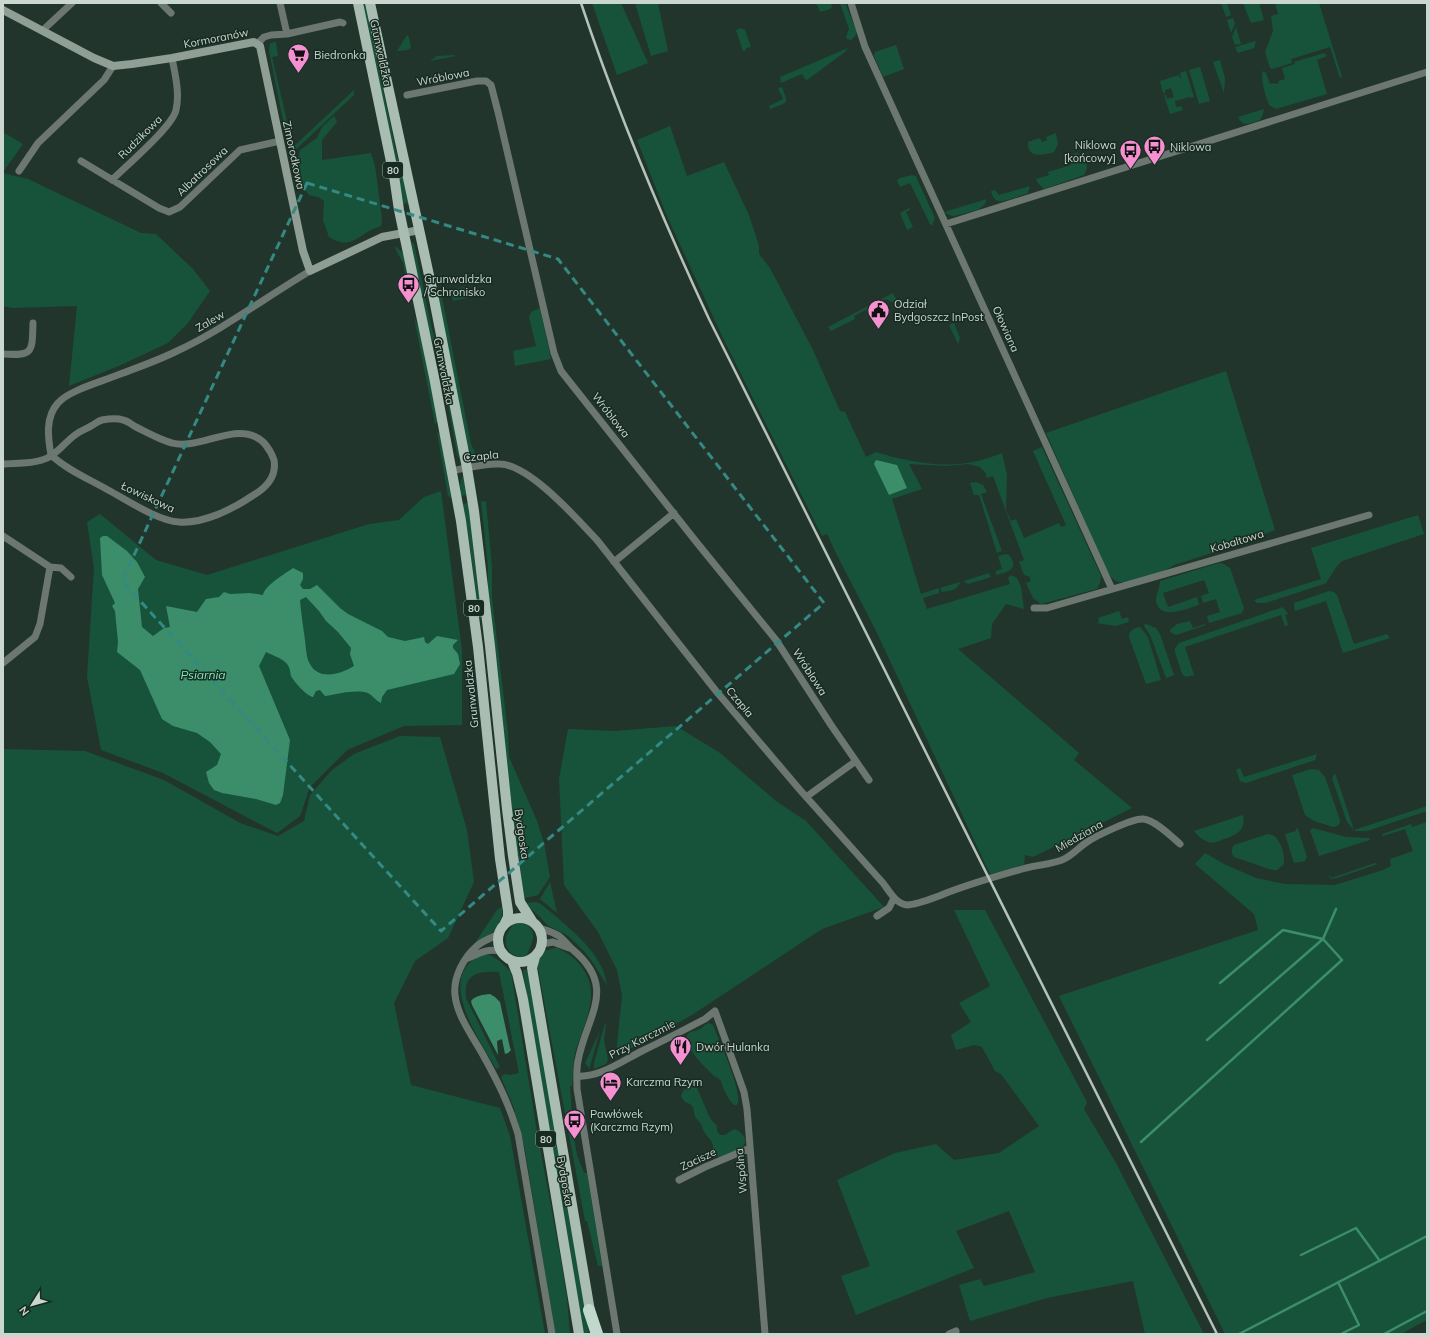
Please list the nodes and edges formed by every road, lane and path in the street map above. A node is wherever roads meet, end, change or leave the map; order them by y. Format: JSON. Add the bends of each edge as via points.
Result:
{"nodes":[{"id":1,"x":72,"y":3,"type":"edge"},
{"id":2,"x":161,"y":3,"type":"edge"},
{"id":3,"x":280,"y":3,"type":"edge"},
{"id":4,"x":358,"y":3,"type":"edge"},
{"id":5,"x":370,"y":3,"type":"edge"},
{"id":6,"x":851,"y":3,"type":"edge"},
{"id":7,"x":3,"y":10,"type":"edge"},
{"id":8,"x":170,"y":13,"type":"dead end"},
{"id":9,"x":343,"y":23,"type":"dead end"},
{"id":10,"x":43,"y":30,"type":"junction"},
{"id":11,"x":287,"y":34,"type":"junction"},
{"id":12,"x":258,"y":43,"type":"junction"},
{"id":13,"x":172,"y":58,"type":"junction"},
{"id":14,"x":113,"y":66,"type":"junction"},
{"id":15,"x":1427,"y":72,"type":"edge"},
{"id":16,"x":406,"y":95,"type":"dead end"},
{"id":17,"x":280,"y":141,"type":"junction"},
{"id":18,"x":81,"y":161,"type":"dead end"},
{"id":19,"x":19,"y":171,"type":"dead end"},
{"id":20,"x":112,"y":180,"type":"junction"},
{"id":21,"x":946,"y":224,"type":"junction"},
{"id":22,"x":420,"y":230,"type":"junction"},
{"id":23,"x":404,"y":233,"type":"junction"},
{"id":24,"x":310,"y":270,"type":"junction"},
{"id":25,"x":32,"y":323,"type":"dead end"},
{"id":26,"x":3,"y":354,"type":"edge"},
{"id":27,"x":51,"y":456,"type":"junction"},
{"id":28,"x":3,"y":464,"type":"edge"},
{"id":29,"x":467,"y":468,"type":"junction"},
{"id":30,"x":451,"y":471,"type":"junction"},
{"id":31,"x":674,"y":513,"type":"junction"},
{"id":32,"x":1369,"y":515,"type":"dead end"},
{"id":33,"x":3,"y":536,"type":"edge"},
{"id":34,"x":614,"y":562,"type":"junction"},
{"id":35,"x":50,"y":567,"type":"junction"},
{"id":36,"x":71,"y":577,"type":"dead end"},
{"id":37,"x":1112,"y":589,"type":"junction"},
{"id":38,"x":1034,"y":608,"type":"dead end"},
{"id":39,"x":3,"y":663,"type":"edge"},
{"id":40,"x":501,"y":746,"type":"joint"},
{"id":41,"x":856,"y":761,"type":"junction"},
{"id":42,"x":869,"y":780,"type":"dead end"},
{"id":43,"x":806,"y":797,"type":"junction"},
{"id":44,"x":1180,"y":844,"type":"dead end"},
{"id":45,"x":894,"y":898,"type":"junction"},
{"id":46,"x":877,"y":916,"type":"dead end"},
{"id":47,"x":505,"y":923,"type":"junction"},
{"id":48,"x":535,"y":925,"type":"junction"},
{"id":49,"x":498,"y":934,"type":"junction"},
{"id":50,"x":542,"y":944,"type":"junction"},
{"id":51,"x":572,"y":949,"type":"junction"},
{"id":52,"x":500,"y":951,"type":"junction"},
{"id":53,"x":535,"y":957,"type":"junction"},
{"id":54,"x":466,"y":959,"type":"junction"},
{"id":55,"x":512,"y":961,"type":"junction"},
{"id":56,"x":715,"y":1011,"type":"joint"},
{"id":57,"x":576,"y":1076,"type":"junction"},
{"id":58,"x":750,"y":1148,"type":"junction"},
{"id":59,"x":679,"y":1180,"type":"dead end"},
{"id":60,"x":589,"y":1310,"type":"junction"},
{"id":61,"x":552,"y":1334,"type":"edge"},
{"id":62,"x":579,"y":1334,"type":"edge"},
{"id":63,"x":593,"y":1334,"type":"edge"},
{"id":64,"x":596,"y":1334,"type":"edge"},
{"id":65,"x":617,"y":1334,"type":"edge"},
{"id":66,"x":764,"y":1334,"type":"edge"}],
"edges":[{"from":1,"to":10,"type":"street"},
{"from":2,"to":8,"type":"street"},
{"from":3,"to":11,"type":"street"},
{"from":4,"to":23,"type":"main road","name":"Grunwaldzka","number":"80"},
{"from":5,"to":22,"type":"main road","name":"Grunwaldzka","number":"80"},
{"from":6,"to":21,"type":"street","name":"Ołowiana","via":[[865,47]]},
{"from":7,"to":10,"type":"street","name":"Kormoranów"},
{"from":9,"to":11,"type":"street","name":"Kormoranów"},
{"from":10,"to":14,"type":"street","name":"Kormoranów"},
{"from":11,"to":12,"type":"street","name":"Kormoranów","via":[[264,37]]},
{"from":12,"to":13,"type":"street","name":"Kormoranów","via":[[232,45]]},
{"from":12,"to":17,"type":"street","name":"Zimorodkowa"},
{"from":13,"to":14,"type":"street","name":"Kormoranów"},
{"from":13,"to":20,"type":"street","name":"Rudzikowa","via":[[177,92],[173,119]]},
{"from":14,"to":19,"type":"street","via":[[104,80],[38,143]]},
{"from":15,"to":21,"type":"street"},
{"from":16,"to":31,"type":"street","name":"Wróblowa","via":[[477,81],[486,81],[491,85],[554,353],[561,370]]},
{"from":17,"to":20,"type":"street","name":"Albatrosowa","via":[[240,150],[180,207],[169,212]]},
{"from":17,"to":24,"type":"street","name":"Zimorodkowa","via":[[303,251]]},
{"from":18,"to":20,"type":"street","name":"Albatrosowa"},
{"from":21,"to":37,"type":"street","name":"Ołowiana"},
{"from":22,"to":23,"type":"street","name":"Zalew"},
{"from":22,"to":29,"type":"main road","name":"Grunwaldzka","number":"80"},
{"from":23,"to":24,"type":"street","name":"Zalew","via":[[371,241]]},
{"from":23,"to":30,"type":"main road","name":"Grunwaldzka","number":"80"},
{"from":24,"to":27,"type":"street","name":"Zalew","via":[[177,352],[80,389],[58,402],[48,424]]},
{"from":25,"to":26,"type":"street","via":[[30,350],[18,355]]},
{"from":27,"to":27,"type":"street","name":"Łowiskowa","via":[[71,470],[136,505],[178,522],[193,522],[217,514],[251,497],[268,483],[274,468],[273,456],[269,449],[257,438],[249,435],[218,436],[197,444],[184,445],[150,434],[123,420],[111,419],[100,421],[75,435]]},
{"from":27,"to":28,"type":"street","name":"Łowiskowa","via":[[43,460]]},
{"from":29,"to":30,"type":"street","name":"Czapla"},
{"from":29,"to":34,"type":"street","name":"Czapla","via":[[500,464],[514,467],[528,475],[575,517]]},
{"from":29,"to":40,"type":"main road","name":"Grunwaldzka","number":"80"},
{"from":30,"to":47,"type":"main road","name":"Grunwaldzka","number":"80","via":[[470,583],[508,911]]},
{"from":31,"to":34,"type":"street"},
{"from":31,"to":41,"type":"street","name":"Wróblowa","via":[[776,640]]},
{"from":32,"to":37,"type":"street","name":"Kobaltowa"},
{"from":33,"to":35,"type":"street"},
{"from":34,"to":43,"type":"street","name":"Czapla","via":[[716,691]]},
{"from":35,"to":36,"type":"street","via":[[61,568]]},
{"from":35,"to":39,"type":"street","via":[[40,624],[35,637]]},
{"from":37,"to":38,"type":"street","via":[[1047,608]]},
{"from":40,"to":48,"type":"main road","name":"Bydgoska","number":"80","via":[[520,902]]},
{"from":41,"to":42,"type":"street","name":"Wróblowa"},
{"from":41,"to":43,"type":"street"},
{"from":43,"to":45,"type":"street","name":"Czapla"},
{"from":44,"to":45,"type":"street","name":"Miedziana","via":[[1154,824],[1138,819],[1087,842],[1062,860],[968,884],[910,905]]},
{"from":45,"to":46,"type":"street","via":[[889,908]]},
{"from":47,"to":48,"type":"main road","via":[[525,918]]},
{"from":47,"to":49,"type":"main road","number":"80"},
{"from":48,"to":50,"type":"main road","number":"80","via":[[542,938]]},
{"from":48,"to":51,"type":"street","via":[[558,935]]},
{"from":49,"to":52,"type":"main road"},
{"from":49,"to":54,"type":"street","via":[[478,945]]},
{"from":50,"to":51,"type":"street","via":[[553,942]]},
{"from":50,"to":53,"type":"main road","number":"80"},
{"from":51,"to":57,"type":"street","via":[[585,961],[594,975],[596,989],[594,1012],[578,1061]]},
{"from":52,"to":54,"type":"street","via":[[490,950]]},
{"from":52,"to":55,"type":"main road"},
{"from":53,"to":55,"type":"main road","via":[[524,962]]},
{"from":53,"to":60,"type":"main road","name":"Bydgoska","number":"80","via":[[532,968]]},
{"from":54,"to":61,"type":"street","via":[[457,976],[455,994],[464,1021],[512,1112],[518,1134]]},
{"from":55,"to":62,"type":"main road","name":"Bydgoska","number":"80","via":[[523,999]]},
{"from":56,"to":57,"type":"street","name":"Przy Karczmie","via":[[705,1019],[610,1068],[585,1077]]},
{"from":56,"to":58,"type":"street","name":"Wspólna","via":[[744,1092]]},
{"from":57,"to":65,"type":"street"},
{"from":58,"to":59,"type":"street","name":"Zacisze"},
{"from":58,"to":66,"type":"street","name":"Wspólna"},
{"from":60,"to":63,"type":"main road","number":"80"},
{"from":60,"to":64,"type":"highway"}]}
